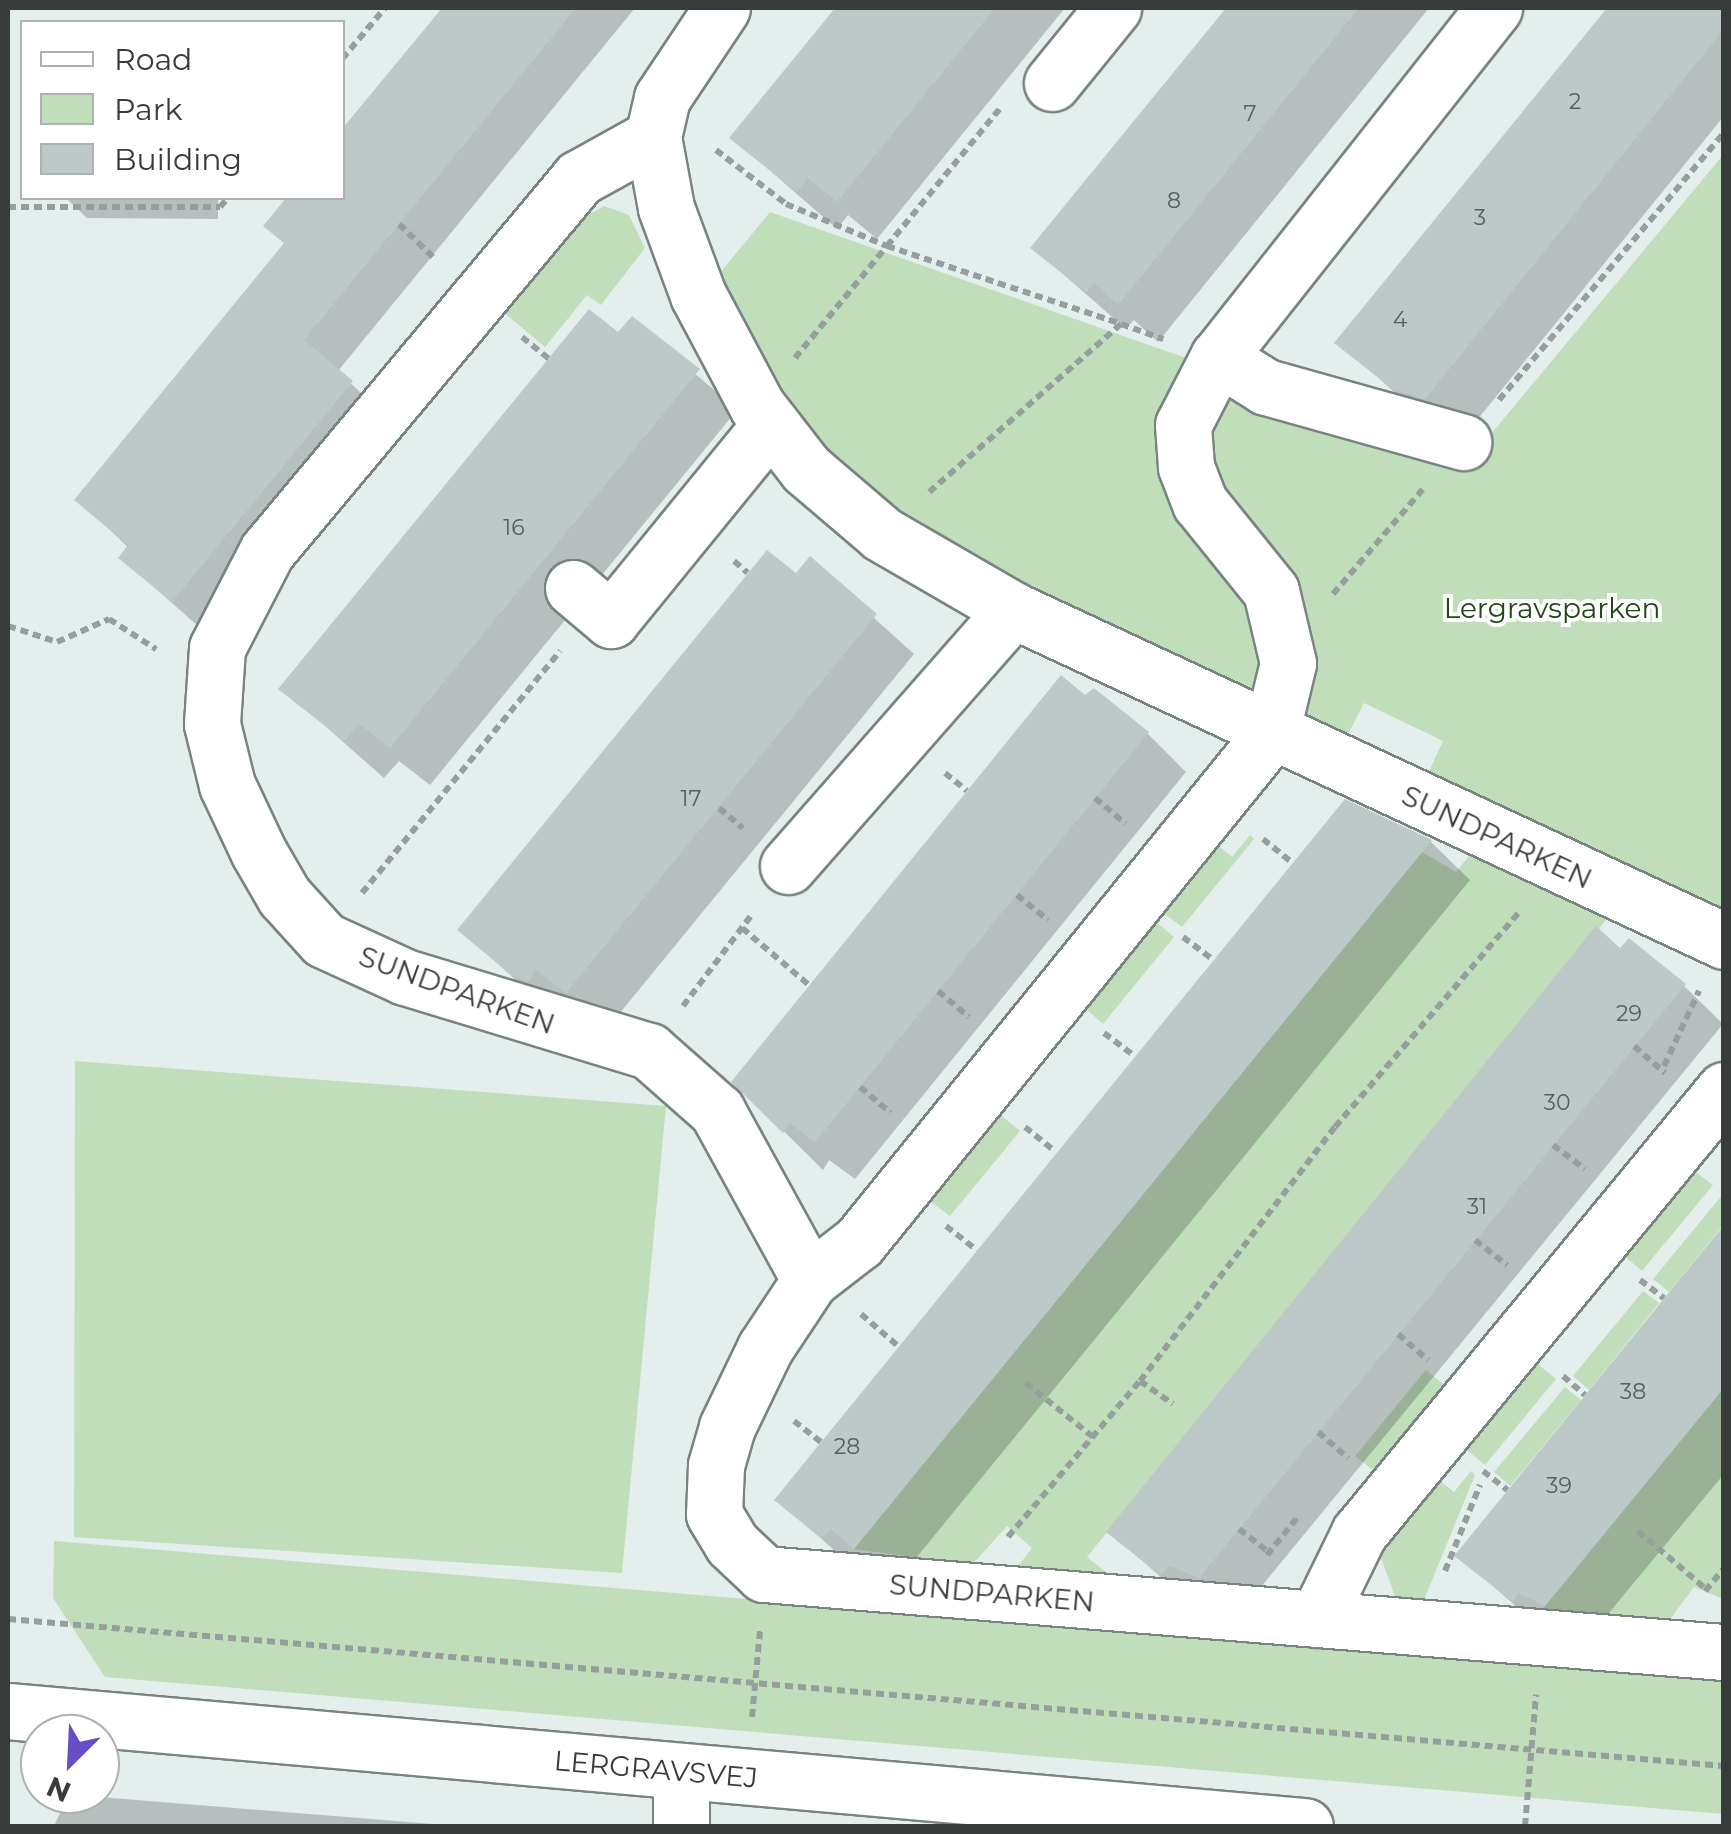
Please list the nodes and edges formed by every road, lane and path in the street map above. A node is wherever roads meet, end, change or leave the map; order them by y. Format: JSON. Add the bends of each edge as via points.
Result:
{"nodes":[{"id":1,"x":385,"y":8,"type":"edge"},
{"id":2,"x":722,"y":8,"type":"edge"},
{"id":3,"x":1113,"y":8,"type":"edge"},
{"id":4,"x":1494,"y":8,"type":"edge"},
{"id":5,"x":345,"y":55,"type":"edge"},
{"id":6,"x":1052,"y":82,"type":"joint"},
{"id":7,"x":657,"y":117,"type":"junction"},
{"id":8,"x":1724,"y":133,"type":"edge"},
{"id":9,"x":226,"y":200,"type":"edge"},
{"id":10,"x":8,"y":207,"type":"edge"},
{"id":11,"x":887,"y":246,"type":"junction"},
{"id":12,"x":521,"y":336,"type":"dead end"},
{"id":13,"x":548,"y":358,"type":"dead end"},
{"id":14,"x":1218,"y":358,"type":"junction"},
{"id":15,"x":764,"y":415,"type":"junction"},
{"id":16,"x":1464,"y":442,"type":"junction"},
{"id":17,"x":882,"y":534,"type":"junction"},
{"id":18,"x":584,"y":598,"type":"joint"},
{"id":19,"x":1013,"y":610,"type":"junction"},
{"id":20,"x":8,"y":626,"type":"edge"},
{"id":21,"x":1282,"y":634,"type":"junction"},
{"id":22,"x":214,"y":687,"type":"junction"},
{"id":23,"x":1271,"y":734,"type":"junction"},
{"id":24,"x":950,"y":778,"type":"dead end"},
{"id":25,"x":967,"y":790,"type":"dead end"},
{"id":26,"x":1559,"y":865,"type":"junction"},
{"id":27,"x":788,"y":866,"type":"joint"},
{"id":28,"x":742,"y":928,"type":"junction"},
{"id":29,"x":324,"y":940,"type":"junction"},
{"id":30,"x":1724,"y":941,"type":"edge"},
{"id":31,"x":809,"y":985,"type":"dead end"},
{"id":32,"x":649,"y":1051,"type":"junction"},
{"id":33,"x":1724,"y":1090,"type":"edge"},
{"id":34,"x":1653,"y":1268,"type":"dead end"},
{"id":35,"x":810,"y":1280,"type":"junction"},
{"id":36,"x":1630,"y":1295,"type":"dead end"},
{"id":37,"x":1575,"y":1363,"type":"dead end"},
{"id":38,"x":1140,"y":1381,"type":"junction"},
{"id":39,"x":1026,"y":1383,"type":"dead end"},
{"id":40,"x":1552,"y":1390,"type":"dead end"},
{"id":41,"x":1173,"y":1404,"type":"dead end"},
{"id":42,"x":1093,"y":1437,"type":"junction"},
{"id":43,"x":1496,"y":1459,"type":"dead end"},
{"id":44,"x":1638,"y":1530,"type":"dead end"},
{"id":45,"x":764,"y":1574,"type":"junction"},
{"id":46,"x":1706,"y":1589,"type":"dead end"},
{"id":47,"x":962,"y":1590,"type":"junction"},
{"id":48,"x":8,"y":1619,"type":"edge"},
{"id":49,"x":1317,"y":1619,"type":"junction"},
{"id":50,"x":1422,"y":1628,"type":"junction"},
{"id":51,"x":1541,"y":1638,"type":"junction"},
{"id":52,"x":1724,"y":1652,"type":"edge"},
{"id":53,"x":755,"y":1682,"type":"junction"},
{"id":54,"x":8,"y":1712,"type":"edge"},
{"id":55,"x":1532,"y":1749,"type":"junction"},
{"id":56,"x":1724,"y":1766,"type":"edge"},
{"id":57,"x":681,"y":1772,"type":"junction"},
{"id":58,"x":747,"y":1778,"type":"junction"},
{"id":59,"x":681,"y":1826,"type":"edge"},
{"id":60,"x":1305,"y":1826,"type":"edge"},
{"id":61,"x":1525,"y":1826,"type":"edge"}],
"edges":[{"from":1,"to":5,"type":"path"},
{"from":2,"to":7,"type":"street","name":"SUNDPARKEN"},
{"from":3,"to":6,"type":"street"},
{"from":4,"to":14,"type":"street"},
{"from":6,"to":11,"type":"path","via":[[1014,91]]},
{"from":7,"to":11,"type":"path","via":[[701,138],[786,204]]},
{"from":7,"to":15,"type":"street","name":"SUNDPARKEN","via":[[666,208],[698,295]]},
{"from":7,"to":22,"type":"street","name":"SUNDPARKEN","via":[[580,178],[267,551],[217,648]]},
{"from":8,"to":16,"type":"path"},
{"from":9,"to":10,"type":"path","via":[[220,207]]},
{"from":11,"to":15,"type":"path"},
{"from":11,"to":17,"type":"path","via":[[1121,324]]},
{"from":12,"to":13,"type":"path"},
{"from":14,"to":16,"type":"street","via":[[1266,387]]},
{"from":14,"to":21,"type":"street","via":[[1183,426],[1186,466],[1200,503],[1271,592]]},
{"from":15,"to":17,"type":"street","name":"SUNDPARKEN","via":[[806,468]]},
{"from":15,"to":18,"type":"street","via":[[611,620]]},
{"from":16,"to":21,"type":"path","via":[[1307,624]]},
{"from":17,"to":19,"type":"street","name":"SUNDPARKEN"},
{"from":18,"to":29,"type":"path"},
{"from":19,"to":23,"type":"street","name":"SUNDPARKEN"},
{"from":19,"to":27,"type":"street"},
{"from":20,"to":22,"type":"path","via":[[56,642],[108,618],[147,640],[185,677]]},
{"from":21,"to":23,"type":"street","via":[[1288,664]]},
{"from":22,"to":29,"type":"street","name":"SUNDPARKEN","via":[[212,724],[227,784],[284,896]]},
{"from":23,"to":26,"type":"street","name":"SUNDPARKEN"},
{"from":23,"to":35,"type":"street","via":[[859,1242]]},
{"from":24,"to":25,"type":"path"},
{"from":26,"to":30,"type":"street","name":"SUNDPARKEN"},
{"from":26,"to":38,"type":"path","via":[[1335,1127]]},
{"from":27,"to":28,"type":"path"},
{"from":28,"to":31,"type":"path"},
{"from":28,"to":32,"type":"path"},
{"from":29,"to":32,"type":"street","name":"SUNDPARKEN","via":[[405,977]]},
{"from":32,"to":35,"type":"street","name":"SUNDPARKEN","via":[[717,1111]]},
{"from":33,"to":49,"type":"street","via":[[1358,1533]]},
{"from":34,"to":36,"type":"path"},
{"from":35,"to":45,"type":"street","via":[[766,1348],[716,1465],[714,1514],[732,1544]]},
{"from":37,"to":40,"type":"path"},
{"from":38,"to":41,"type":"path"},
{"from":38,"to":42,"type":"path"},
{"from":39,"to":42,"type":"path"},
{"from":42,"to":47,"type":"path"},
{"from":43,"to":50,"type":"path"},
{"from":44,"to":46,"type":"path"},
{"from":45,"to":47,"type":"street","name":"SUNDPARKEN"},
{"from":45,"to":53,"type":"path"},
{"from":47,"to":49,"type":"street","name":"SUNDPARKEN"},
{"from":48,"to":53,"type":"path"},
{"from":49,"to":50,"type":"street","name":"SUNDPARKEN"},
{"from":50,"to":51,"type":"street","name":"SUNDPARKEN"},
{"from":51,"to":52,"type":"street","name":"SUNDPARKEN"},
{"from":51,"to":55,"type":"path"},
{"from":53,"to":55,"type":"path"},
{"from":53,"to":58,"type":"path"},
{"from":54,"to":57,"type":"street","name":"LERGRAVSVEJ"},
{"from":55,"to":56,"type":"path"},
{"from":55,"to":61,"type":"path"},
{"from":57,"to":58,"type":"street","name":"LERGRAVSVEJ"},
{"from":57,"to":59,"type":"street"},
{"from":58,"to":60,"type":"street","name":"LERGRAVSVEJ"}]}
